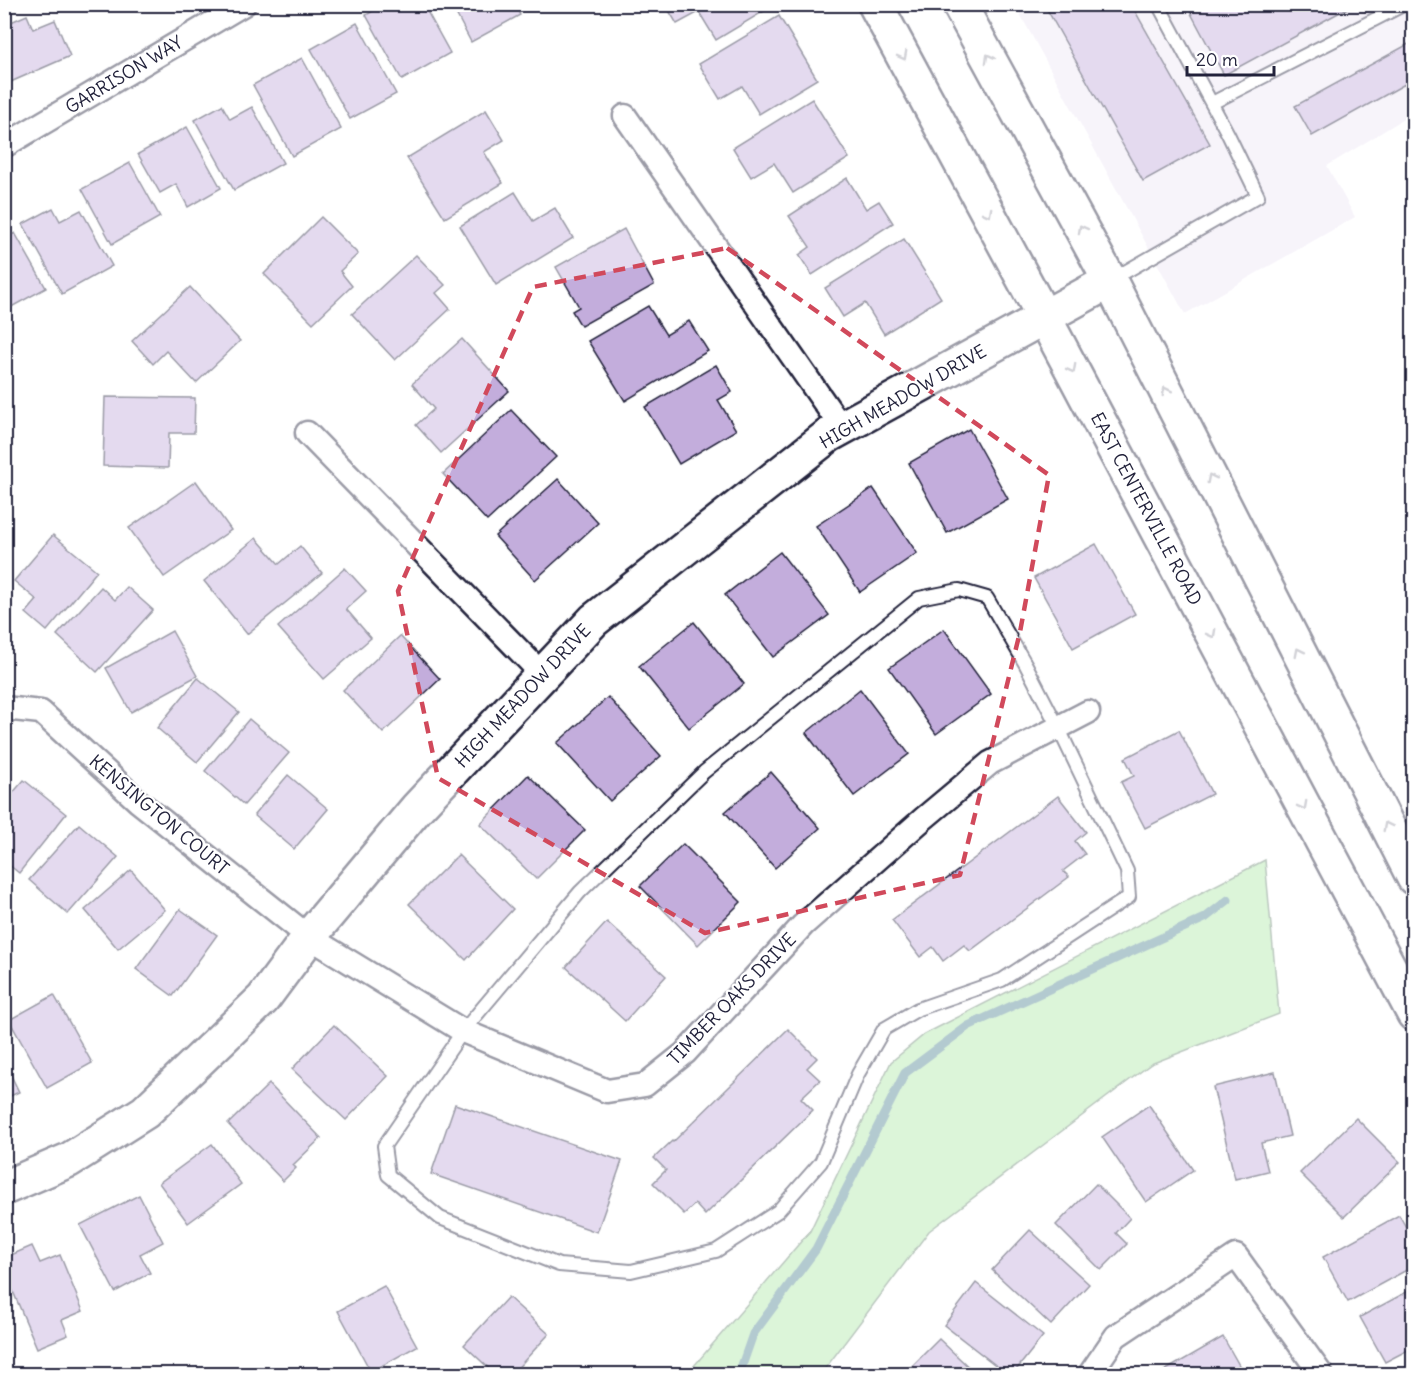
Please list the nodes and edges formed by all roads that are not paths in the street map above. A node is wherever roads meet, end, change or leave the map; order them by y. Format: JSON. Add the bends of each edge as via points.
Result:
{"nodes":[{"id":1,"x":244,"y":4,"type":"edge"},
{"id":2,"x":875,"y":4,"type":"edge"},
{"id":3,"x":959,"y":4,"type":"edge"},
{"id":4,"x":1158,"y":4,"type":"edge"},
{"id":5,"x":1405,"y":4,"type":"edge"},
{"id":6,"x":1212,"y":103,"type":"junction"},
{"id":7,"x":625,"y":116,"type":"dead end"},
{"id":8,"x":4,"y":146,"type":"edge"},
{"id":9,"x":1110,"y":281,"type":"junction"},
{"id":10,"x":1044,"y":317,"type":"junction"},
{"id":11,"x":842,"y":428,"type":"junction"},
{"id":12,"x":307,"y":433,"type":"dead end"},
{"id":13,"x":543,"y":675,"type":"junction"},
{"id":14,"x":4,"y":708,"type":"edge"},
{"id":15,"x":1088,"y":712,"type":"dead end"},
{"id":16,"x":1058,"y":727,"type":"junction"},
{"id":17,"x":1413,"y":878,"type":"edge"},
{"id":18,"x":309,"y":937,"type":"junction"},
{"id":19,"x":1413,"y":1014,"type":"edge"},
{"id":20,"x":463,"y":1031,"type":"junction"},
{"id":21,"x":4,"y":1188,"type":"edge"},
{"id":22,"x":1090,"y":1374,"type":"edge"},
{"id":23,"x":1321,"y":1374,"type":"edge"}],
"edges":[{"from":1,"to":8,"type":"street","name":"GARRISON WAY"},
{"from":2,"to":10,"type":"main road","name":"EAST CENTERVILLE ROAD","one_way":true},
{"from":9,"to":3,"type":"main road","one_way":true},
{"from":4,"to":6,"type":"lane"},
{"from":5,"to":6,"type":"lane"},
{"from":6,"to":9,"type":"lane","via":[[1258,196]]},
{"from":7,"to":11,"type":"street"},
{"from":9,"to":10,"type":"main road","name":"HIGH MEADOW DRIVE"},
{"from":17,"to":9,"type":"main road","one_way":true},
{"from":10,"to":11,"type":"main road","name":"HIGH MEADOW DRIVE"},
{"from":10,"to":19,"type":"main road","name":"EAST CENTERVILLE ROAD","one_way":true},
{"from":11,"to":13,"type":"main road","name":"HIGH MEADOW DRIVE","via":[[594,620]]},
{"from":12,"to":13,"type":"street"},
{"from":13,"to":18,"type":"main road","name":"HIGH MEADOW DRIVE","via":[[417,808]]},
{"from":14,"to":18,"type":"street","name":"KENSINGTON COURT","via":[[41,712],[139,802]]},
{"from":15,"to":16,"type":"street","name":"TIMBER OAKS DRIVE"},
{"from":16,"to":20,"type":"street","name":"TIMBER OAKS DRIVE","via":[[990,763],[923,819],[803,925],[685,1053],[645,1085],[607,1091]]},
{"from":16,"to":20,"type":"lane","via":[[987,598],[959,590],[919,598],[704,772],[580,892]]},
{"from":16,"to":20,"type":"lane","via":[[1127,871],[1129,897],[1002,980],[918,1009],[884,1029],[858,1074],[821,1162],[778,1211],[716,1251],[631,1271],[559,1265],[440,1218],[388,1175],[384,1146]]},
{"from":18,"to":20,"type":"street","name":"TIMBER OAKS DRIVE"},
{"from":18,"to":21,"type":"main road","name":"HIGH MEADOW DRIVE","via":[[263,999],[145,1112],[69,1160]]},
{"from":22,"to":23,"type":"street","via":[[1116,1336],[1236,1256]]}]}
